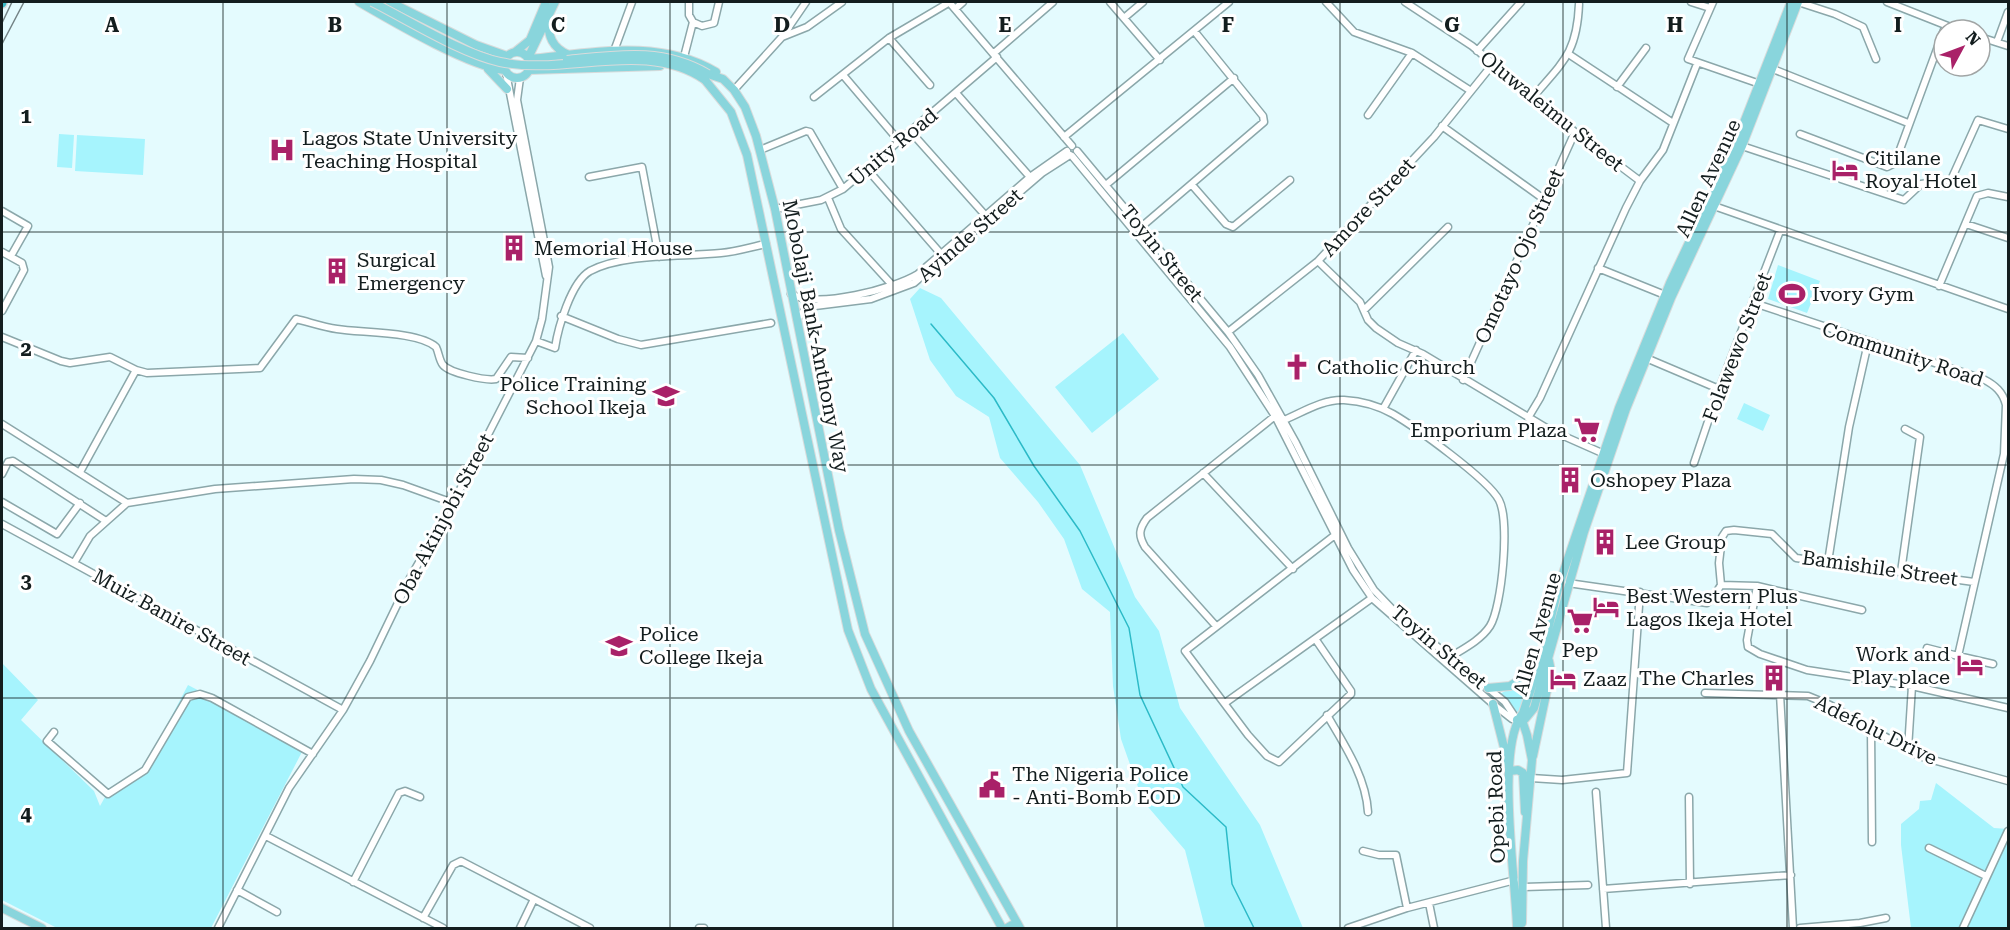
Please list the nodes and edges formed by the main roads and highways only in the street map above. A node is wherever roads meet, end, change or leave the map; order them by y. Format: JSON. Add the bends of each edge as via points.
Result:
{"nodes":[{"id":1,"x":358,"y":2,"type":"edge"},
{"id":2,"x":370,"y":2,"type":"edge"},
{"id":3,"x":380,"y":2,"type":"edge"},
{"id":4,"x":390,"y":2,"type":"edge"},
{"id":5,"x":546,"y":2,"type":"edge"},
{"id":6,"x":555,"y":2,"type":"edge"},
{"id":7,"x":1791,"y":2,"type":"edge"},
{"id":8,"x":1798,"y":2,"type":"edge"},
{"id":9,"x":548,"y":18,"type":"junction"},
{"id":10,"x":463,"y":39,"type":"junction"},
{"id":11,"x":456,"y":54,"type":"junction"},
{"id":12,"x":511,"y":54,"type":"junction"},
{"id":13,"x":582,"y":54,"type":"junction"},
{"id":14,"x":570,"y":55,"type":"junction"},
{"id":15,"x":529,"y":59,"type":"junction"},
{"id":16,"x":482,"y":65,"type":"junction"},
{"id":17,"x":584,"y":68,"type":"junction"},
{"id":18,"x":530,"y":70,"type":"junction"},
{"id":19,"x":505,"y":72,"type":"junction"},
{"id":20,"x":707,"y":76,"type":"junction"},
{"id":21,"x":723,"y":79,"type":"junction"},
{"id":22,"x":712,"y":86,"type":"junction"},
{"id":23,"x":507,"y":89,"type":"road end"},
{"id":24,"x":800,"y":338,"type":"junction"},
{"id":25,"x":786,"y":340,"type":"junction"},
{"id":26,"x":1549,"y":658,"type":"junction"},
{"id":27,"x":1537,"y":669,"type":"junction"},
{"id":28,"x":1488,"y":688,"type":"road end"},
{"id":29,"x":1492,"y":704,"type":"road end"},
{"id":30,"x":1517,"y":720,"type":"junction"},
{"id":31,"x":1532,"y":760,"type":"junction"},
{"id":32,"x":1510,"y":771,"type":"junction"},
{"id":33,"x":1527,"y":814,"type":"junction"},
{"id":34,"x":1006,"y":904,"type":"junction"},
{"id":35,"x":2,"y":908,"type":"edge"},
{"id":36,"x":993,"y":912,"type":"junction"},
{"id":37,"x":42,"y":928,"type":"edge"},
{"id":38,"x":1002,"y":928,"type":"edge"},
{"id":39,"x":1007,"y":928,"type":"edge"},
{"id":40,"x":1019,"y":928,"type":"edge"},
{"id":41,"x":1517,"y":928,"type":"edge"},
{"id":42,"x":1522,"y":928,"type":"edge"}],
"edges":[{"from":1,"to":11,"type":"main road"},
{"from":2,"to":20,"type":"main road","name":"Mobolaji Bank-Anthony Way","bridge":true,"via":[[466,50],[499,62],[552,66],[655,61]]},
{"from":3,"to":20,"type":"main road","name":"Mobolaji Bank-Anthony Way","bridge":true,"via":[[495,56],[551,61],[656,56],[678,59]]},
{"from":4,"to":10,"type":"main road"},
{"from":5,"to":12,"type":"main road","via":[[530,40]]},
{"from":6,"to":9,"type":"main road"},
{"from":7,"to":27,"type":"main road","name":"Allen Avenue","via":[[1736,143],[1665,295],[1602,453],[1559,585]]},
{"from":8,"to":26,"type":"main road","name":"Allen Avenue","via":[[1742,146],[1626,409],[1568,583]]},
{"from":9,"to":14,"type":"main road","via":[[553,43]]},
{"from":9,"to":15,"type":"main road"},
{"from":10,"to":11,"type":"main road","via":[[463,50]]},
{"from":10,"to":12,"type":"main road"},
{"from":11,"to":16,"type":"main road"},
{"from":12,"to":15,"type":"main road"},
{"from":12,"to":19,"type":"main road","via":[[504,62]]},
{"from":13,"to":14,"type":"main road"},
{"from":13,"to":17,"type":"main road","via":[[577,64]]},
{"from":13,"to":21,"type":"main road","via":[[662,52],[684,57]]},
{"from":14,"to":15,"type":"main road"},
{"from":15,"to":18,"type":"main road"},
{"from":16,"to":19,"type":"main road"},
{"from":16,"to":23,"type":"main road"},
{"from":17,"to":18,"type":"main road"},
{"from":17,"to":22,"type":"main road","via":[[655,65],[676,69]]},
{"from":18,"to":19,"type":"main road","via":[[520,78]]},
{"from":20,"to":21,"type":"main road","name":"Mobolaji Bank-Anthony Way"},
{"from":20,"to":22,"type":"main road","name":"Mobolaji Bank-Anthony Way"},
{"from":21,"to":24,"type":"main road","name":"Mobolaji Bank-Anthony Way","via":[[749,117],[760,150]]},
{"from":22,"to":25,"type":"main road","name":"Mobolaji Bank-Anthony Way","via":[[741,134]]},
{"from":24,"to":25,"type":"main road"},
{"from":24,"to":34,"type":"main road","name":"Mobolaji Bank-Anthony Way","via":[[839,530],[865,634],[909,731]]},
{"from":25,"to":36,"type":"main road","name":"Mobolaji Bank-Anthony Way","via":[[843,614],[853,645],[882,709]]},
{"from":26,"to":30,"type":"main road","name":"Allen Avenue","via":[[1534,708],[1525,719]]},
{"from":26,"to":31,"type":"main road","via":[[1551,671]]},
{"from":27,"to":28,"type":"main road","via":[[1510,686]]},
{"from":27,"to":30,"type":"main road","name":"Allen Avenue"},
{"from":29,"to":32,"type":"main road"},
{"from":30,"to":31,"type":"main road","name":"Opebi Road","via":[[1525,729]]},
{"from":30,"to":32,"type":"main road","name":"Opebi Road","via":[[1510,738]]},
{"from":31,"to":33,"type":"main road","name":"Opebi Road"},
{"from":32,"to":33,"type":"main road","via":[[1523,773],[1523,810]]},
{"from":32,"to":41,"type":"main road","name":"Opebi Road"},
{"from":33,"to":42,"type":"main road","name":"Opebi Road"},
{"from":34,"to":36,"type":"main road","via":[[1008,922],[1001,921]]},
{"from":34,"to":40,"type":"main road","name":"Mobolaji Bank-Anthony Way"},
{"from":35,"to":37,"type":"main road"},
{"from":36,"to":38,"type":"main road","name":"Mobolaji Bank-Anthony Way"},
{"from":39,"to":40,"type":"main road"}]}
